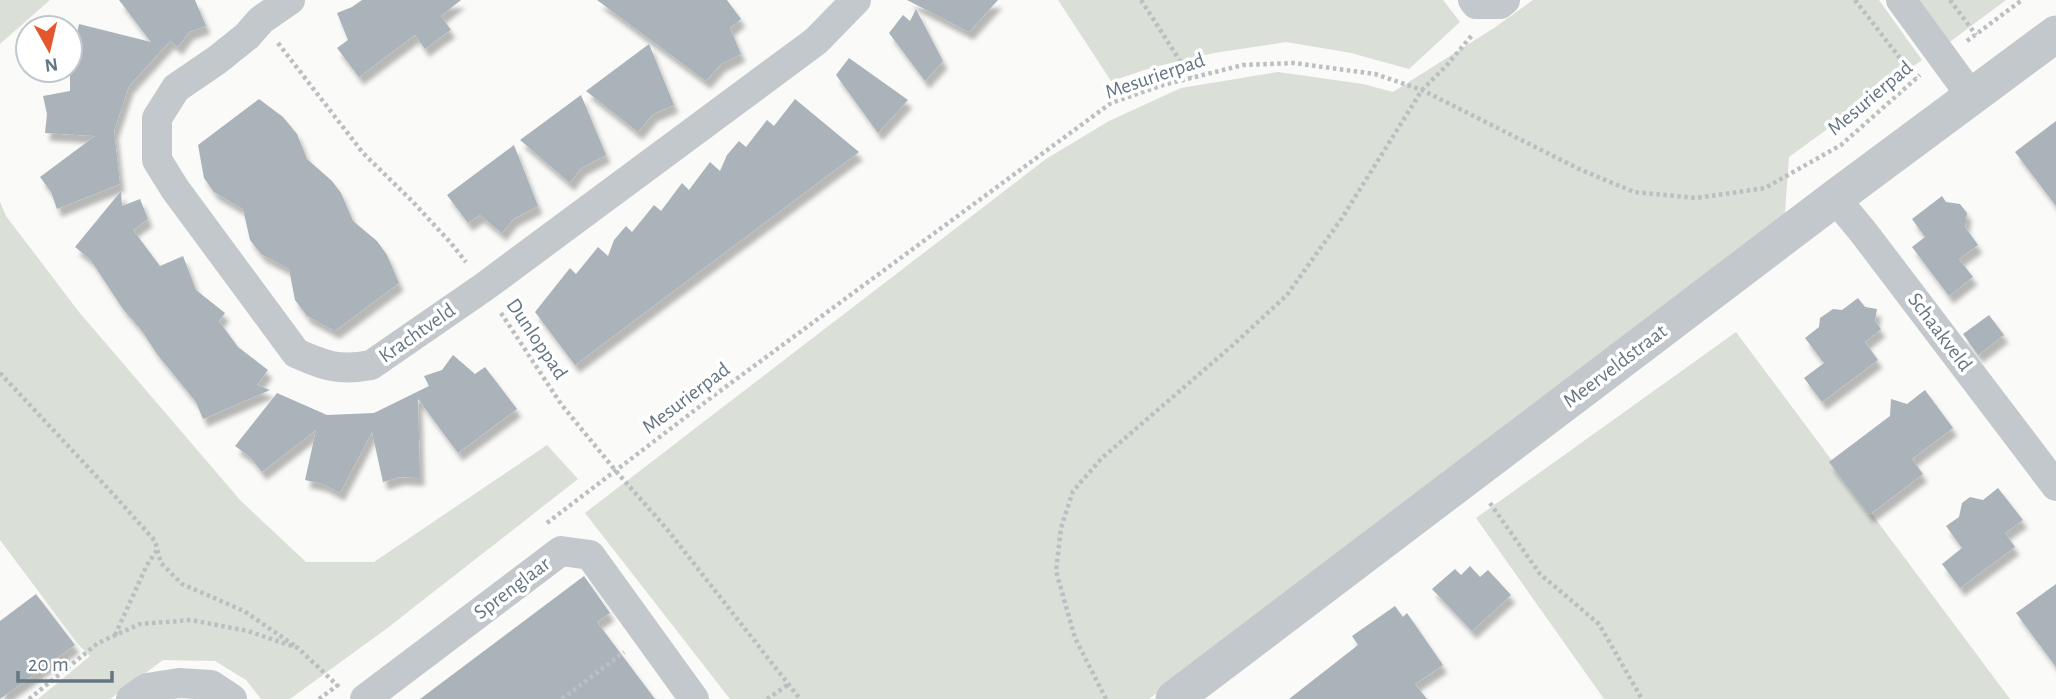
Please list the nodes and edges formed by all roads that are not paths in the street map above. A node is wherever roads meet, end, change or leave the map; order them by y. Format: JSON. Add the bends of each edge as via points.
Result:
{"nodes":[{"id":1,"x":290,"y":0,"type":"edge"},
{"id":2,"x":856,"y":0,"type":"edge"},
{"id":3,"x":1901,"y":0,"type":"edge"},
{"id":4,"x":2056,"y":34,"type":"edge"},
{"id":5,"x":1972,"y":97,"type":"junction"},
{"id":6,"x":1835,"y":198,"type":"junction"},
{"id":7,"x":2052,"y":470,"type":"edge"},
{"id":8,"x":353,"y":689,"type":"edge"},
{"id":9,"x":131,"y":699,"type":"edge"},
{"id":10,"x":232,"y":699,"type":"edge"},
{"id":11,"x":694,"y":699,"type":"edge"},
{"id":12,"x":1174,"y":699,"type":"edge"}],
"edges":[{"from":1,"to":2,"type":"street","name":"Krachtveld","via":[[176,88],[157,118],[157,160],[296,353],[325,366],[354,368],[371,365],[484,287],[816,41]]},
{"from":3,"to":5,"type":"street"},
{"from":4,"to":5,"type":"street","name":"Meerveldstraat"},
{"from":5,"to":6,"type":"street","name":"Meerveldstraat"},
{"from":6,"to":7,"type":"street","name":"Schaakveld"},
{"from":6,"to":12,"type":"street","name":"Meerveldstraat"},
{"from":8,"to":11,"type":"street","name":"Sprenglaar","via":[[561,551],[590,555]]},
{"from":9,"to":10,"type":"street","via":[[147,688],[179,683],[211,685]]}]}
